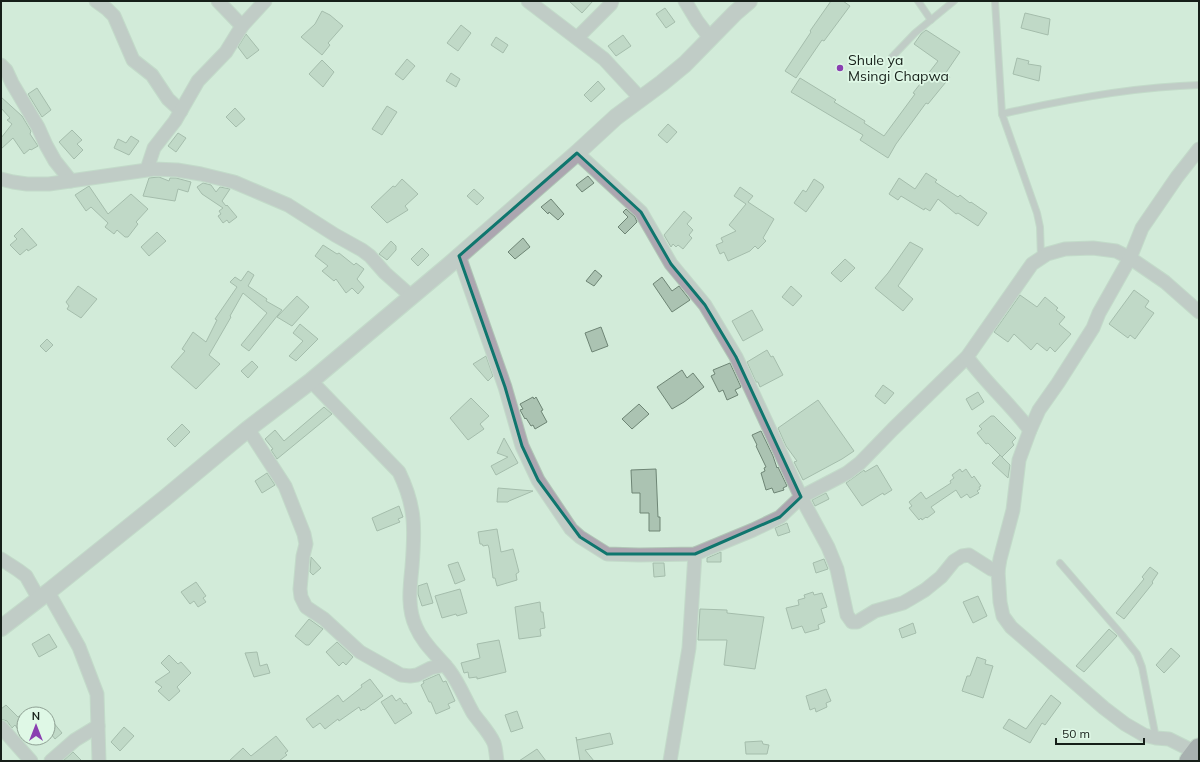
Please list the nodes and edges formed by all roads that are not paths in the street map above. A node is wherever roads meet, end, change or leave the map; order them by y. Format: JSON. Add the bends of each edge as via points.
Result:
{"nodes":[{"id":1,"x":96,"y":1,"type":"edge"},
{"id":2,"x":218,"y":1,"type":"edge"},
{"id":3,"x":265,"y":1,"type":"edge"},
{"id":4,"x":528,"y":1,"type":"edge"},
{"id":5,"x":612,"y":1,"type":"edge"},
{"id":6,"x":685,"y":1,"type":"edge"},
{"id":7,"x":749,"y":1,"type":"edge"},
{"id":8,"x":918,"y":1,"type":"edge"},
{"id":9,"x":954,"y":1,"type":"edge"},
{"id":10,"x":995,"y":1,"type":"edge"},
{"id":11,"x":931,"y":20,"type":"junction"},
{"id":12,"x":242,"y":26,"type":"junction"},
{"id":13,"x":577,"y":38,"type":"junction"},
{"id":14,"x":710,"y":38,"type":"junction"},
{"id":15,"x":892,"y":57,"type":"dead end"},
{"id":16,"x":1,"y":65,"type":"edge"},
{"id":17,"x":1199,"y":85,"type":"edge"},
{"id":18,"x":642,"y":99,"type":"junction"},
{"id":19,"x":181,"y":111,"type":"junction"},
{"id":20,"x":1002,"y":114,"type":"junction"},
{"id":21,"x":1199,"y":149,"type":"edge"},
{"id":22,"x":577,"y":153,"type":"junction"},
{"id":23,"x":147,"y":169,"type":"junction"},
{"id":24,"x":3,"y":181,"type":"edge"},
{"id":25,"x":70,"y":181,"type":"junction"},
{"id":26,"x":459,"y":256,"type":"junction"},
{"id":27,"x":1041,"y":257,"type":"junction"},
{"id":28,"x":1130,"y":258,"type":"junction"},
{"id":29,"x":410,"y":296,"type":"junction"},
{"id":30,"x":1199,"y":312,"type":"edge"},
{"id":31,"x":967,"y":357,"type":"junction"},
{"id":32,"x":311,"y":381,"type":"junction"},
{"id":33,"x":248,"y":429,"type":"junction"},
{"id":34,"x":1030,"y":430,"type":"junction"},
{"id":35,"x":802,"y":496,"type":"junction"},
{"id":36,"x":695,"y":554,"type":"junction"},
{"id":37,"x":1,"y":559,"type":"edge"},
{"id":38,"x":1060,"y":563,"type":"dead end"},
{"id":39,"x":998,"y":571,"type":"junction"},
{"id":40,"x":43,"y":596,"type":"junction"},
{"id":41,"x":1,"y":628,"type":"edge"},
{"id":42,"x":445,"y":665,"type":"junction"},
{"id":43,"x":98,"y":726,"type":"junction"},
{"id":44,"x":1,"y":727,"type":"edge"},
{"id":45,"x":1156,"y":738,"type":"junction"},
{"id":46,"x":1195,"y":754,"type":"edge"},
{"id":47,"x":496,"y":760,"type":"edge"},
{"id":48,"x":30,"y":761,"type":"edge"},
{"id":49,"x":51,"y":761,"type":"edge"},
{"id":50,"x":99,"y":761,"type":"edge"},
{"id":51,"x":670,"y":761,"type":"edge"}],
"edges":[{"from":1,"to":19,"type":"street","via":[[114,16],[133,60],[152,75],[168,99]]},
{"from":2,"to":12,"type":"street"},
{"from":3,"to":12,"type":"street"},
{"from":4,"to":13,"type":"street"},
{"from":5,"to":13,"type":"street"},
{"from":6,"to":14,"type":"street"},
{"from":7,"to":14,"type":"street"},
{"from":8,"to":11,"type":"lane"},
{"from":9,"to":11,"type":"lane"},
{"from":10,"to":20,"type":"lane"},
{"from":11,"to":15,"type":"lane"},
{"from":12,"to":19,"type":"street","via":[[226,52],[198,81]]},
{"from":13,"to":18,"type":"street","via":[[604,59]]},
{"from":14,"to":18,"type":"street","via":[[685,64]]},
{"from":16,"to":25,"type":"street","via":[[52,155]]},
{"from":17,"to":20,"type":"lane","via":[[1114,91]]},
{"from":18,"to":22,"type":"street","via":[[616,117]]},
{"from":19,"to":23,"type":"street","via":[[154,148]]},
{"from":20,"to":27,"type":"lane","via":[[1037,213]]},
{"from":21,"to":28,"type":"street","via":[[1142,228]]},
{"from":22,"to":26,"type":"street"},
{"from":22,"to":35,"type":"street","via":[[641,212],[671,264],[705,305],[736,357]]},
{"from":23,"to":25,"type":"street"},
{"from":23,"to":29,"type":"street","via":[[177,170],[234,182],[288,205],[362,250]]},
{"from":24,"to":25,"type":"street","via":[[50,184]]},
{"from":26,"to":29,"type":"street"},
{"from":26,"to":36,"type":"street","via":[[505,387],[522,446],[538,480],[571,529],[607,554]]},
{"from":27,"to":28,"type":"street","via":[[1065,249],[1093,248],[1116,251]]},
{"from":27,"to":31,"type":"street","via":[[1032,264]]},
{"from":28,"to":30,"type":"street","via":[[1165,282]]},
{"from":28,"to":34,"type":"street","via":[[1093,328],[1039,410]]},
{"from":29,"to":32,"type":"street"},
{"from":31,"to":34,"type":"street"},
{"from":31,"to":35,"type":"street","via":[[860,463],[847,473]]},
{"from":32,"to":33,"type":"street"},
{"from":32,"to":42,"type":"street","via":[[399,472],[406,486],[412,505],[414,526],[411,613],[416,628],[431,651]]},
{"from":33,"to":40,"type":"street"},
{"from":33,"to":42,"type":"street","via":[[285,486],[304,534],[306,544],[300,589],[306,607],[324,619],[360,652],[401,675],[418,675],[431,668]]},
{"from":34,"to":39,"type":"street","via":[[1019,460],[1013,510]]},
{"from":35,"to":36,"type":"street","via":[[780,517]]},
{"from":35,"to":39,"type":"street","via":[[837,569],[847,615],[852,622],[857,622],[875,611],[903,603],[925,590],[962,556],[969,555]]},
{"from":36,"to":51,"type":"street","via":[[689,648]]},
{"from":37,"to":40,"type":"street","via":[[26,576]]},
{"from":38,"to":45,"type":"lane","via":[[1137,654],[1142,667]]},
{"from":39,"to":45,"type":"street","via":[[1000,602],[1011,628],[1125,724],[1144,735]]},
{"from":40,"to":41,"type":"street"},
{"from":40,"to":43,"type":"street","via":[[79,647],[97,694]]},
{"from":42,"to":47,"type":"street","via":[[492,739]]},
{"from":43,"to":49,"type":"street","via":[[75,740]]},
{"from":43,"to":50,"type":"street"},
{"from":44,"to":48,"type":"street"},
{"from":45,"to":46,"type":"street","via":[[1169,739]]}]}
